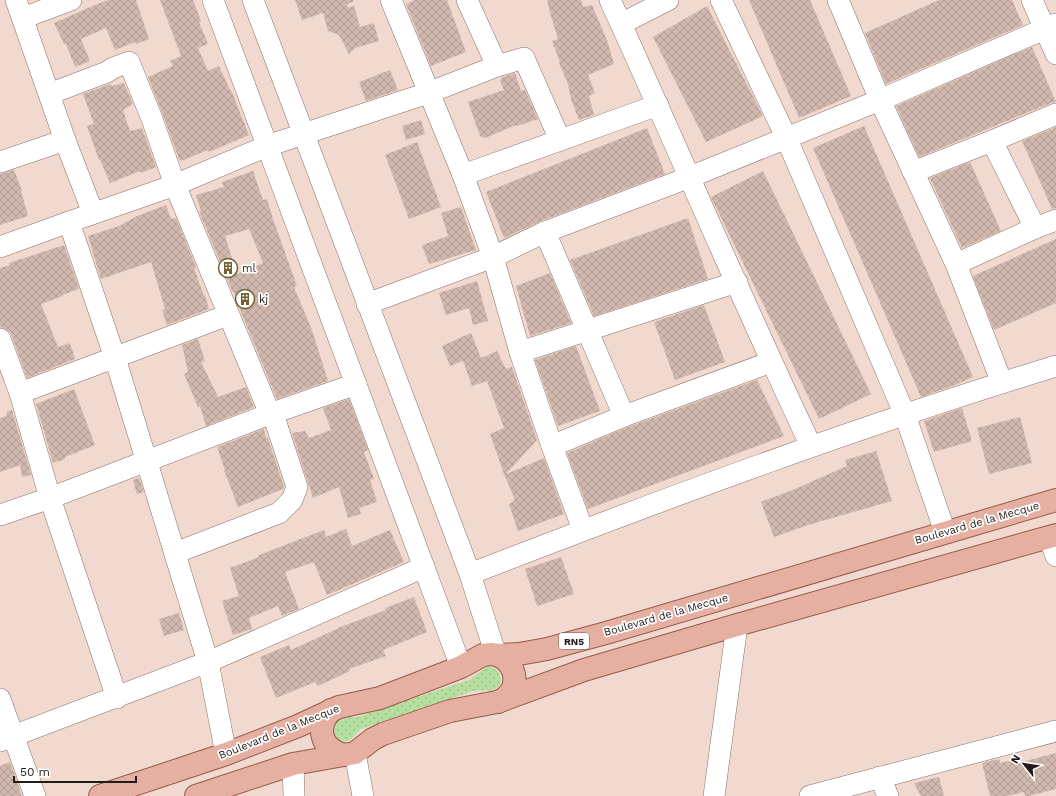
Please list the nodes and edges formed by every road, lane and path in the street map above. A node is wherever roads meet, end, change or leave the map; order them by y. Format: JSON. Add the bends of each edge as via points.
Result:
{"nodes":[{"id":1,"x":71,"y":0,"type":"edge"},
{"id":2,"x":213,"y":0,"type":"edge"},
{"id":3,"x":253,"y":0,"type":"edge"},
{"id":4,"x":391,"y":0,"type":"edge"},
{"id":5,"x":467,"y":0,"type":"edge"},
{"id":6,"x":610,"y":0,"type":"edge"},
{"id":7,"x":668,"y":0,"type":"edge"},
{"id":8,"x":721,"y":0,"type":"edge"},
{"id":9,"x":838,"y":0,"type":"edge"},
{"id":10,"x":1032,"y":0,"type":"edge"},
{"id":11,"x":20,"y":9,"type":"edge"},
{"id":12,"x":621,"y":24,"type":"junction"},
{"id":13,"x":1051,"y":27,"type":"edge"},
{"id":14,"x":1056,"y":54,"type":"edge"},
{"id":15,"x":497,"y":66,"type":"junction"},
{"id":16,"x":428,"y":93,"type":"junction"},
{"id":17,"x":49,"y":94,"type":"junction"},
{"id":18,"x":880,"y":100,"type":"junction"},
{"id":19,"x":658,"y":105,"type":"junction"},
{"id":20,"x":1056,"y":114,"type":"edge"},
{"id":21,"x":303,"y":134,"type":"junction"},
{"id":22,"x":786,"y":137,"type":"junction"},
{"id":23,"x":65,"y":140,"type":"junction"},
{"id":24,"x":560,"y":140,"type":"junction"},
{"id":25,"x":992,"y":142,"type":"junction"},
{"id":26,"x":267,"y":146,"type":"junction"},
{"id":27,"x":0,"y":162,"type":"edge"},
{"id":28,"x":913,"y":172,"type":"junction"},
{"id":29,"x":463,"y":175,"type":"junction"},
{"id":30,"x":690,"y":177,"type":"junction"},
{"id":31,"x":175,"y":185,"type":"junction"},
{"id":32,"x":93,"y":213,"type":"junction"},
{"id":33,"x":1056,"y":220,"type":"edge"},
{"id":34,"x":69,"y":222,"type":"junction"},
{"id":35,"x":1035,"y":228,"type":"junction"},
{"id":36,"x":545,"y":232,"type":"junction"},
{"id":37,"x":0,"y":247,"type":"edge"},
{"id":38,"x":493,"y":257,"type":"junction"},
{"id":39,"x":956,"y":264,"type":"junction"},
{"id":40,"x":736,"y":282,"type":"junction"},
{"id":41,"x":368,"y":304,"type":"junction"},
{"id":42,"x":228,"y":315,"type":"junction"},
{"id":43,"x":587,"y":329,"type":"junction"},
{"id":44,"x":0,"y":339,"type":"edge"},
{"id":45,"x":520,"y":352,"type":"junction"},
{"id":46,"x":116,"y":358,"type":"junction"},
{"id":47,"x":771,"y":362,"type":"junction"},
{"id":48,"x":1056,"y":366,"type":"edge"},
{"id":49,"x":1002,"y":383,"type":"junction"},
{"id":50,"x":356,"y":384,"type":"junction"},
{"id":51,"x":20,"y":394,"type":"junction"},
{"id":52,"x":271,"y":414,"type":"junction"},
{"id":53,"x":905,"y":415,"type":"junction"},
{"id":54,"x":624,"y":416,"type":"junction"},
{"id":55,"x":552,"y":446,"type":"junction"},
{"id":56,"x":811,"y":446,"type":"junction"},
{"id":57,"x":148,"y":461,"type":"junction"},
{"id":58,"x":50,"y":498,"type":"junction"},
{"id":59,"x":1056,"y":500,"type":"edge"},
{"id":60,"x":0,"y":515,"type":"edge"},
{"id":61,"x":583,"y":530,"type":"junction"},
{"id":62,"x":945,"y":532,"type":"junction"},
{"id":63,"x":1054,"y":543,"type":"edge"},
{"id":64,"x":175,"y":552,"type":"junction"},
{"id":65,"x":424,"y":567,"type":"junction"},
{"id":66,"x":470,"y":574,"type":"junction"},
{"id":67,"x":737,"y":625,"type":"junction"},
{"id":68,"x":498,"y":655,"type":"junction"},
{"id":69,"x":208,"y":662,"type":"junction"},
{"id":70,"x":461,"y":667,"type":"junction"},
{"id":71,"x":117,"y":698,"type":"junction"},
{"id":72,"x":0,"y":699,"type":"edge"},
{"id":73,"x":497,"y":702,"type":"junction"},
{"id":74,"x":331,"y":710,"type":"junction"},
{"id":75,"x":1056,"y":731,"type":"edge"},
{"id":76,"x":7,"y":739,"type":"edge"},
{"id":77,"x":226,"y":754,"type":"junction"},
{"id":78,"x":350,"y":754,"type":"junction"},
{"id":79,"x":293,"y":764,"type":"junction"},
{"id":80,"x":884,"y":787,"type":"edge"},
{"id":81,"x":200,"y":795,"type":"edge"},
{"id":82,"x":35,"y":796,"type":"edge"},
{"id":83,"x":100,"y":796,"type":"edge"},
{"id":84,"x":294,"y":796,"type":"edge"},
{"id":85,"x":363,"y":796,"type":"edge"},
{"id":86,"x":714,"y":796,"type":"edge"},
{"id":87,"x":810,"y":796,"type":"edge"}],
"edges":[{"from":1,"to":11,"type":"street"},
{"from":2,"to":26,"type":"street"},
{"from":3,"to":21,"type":"street"},
{"from":4,"to":16,"type":"street"},
{"from":5,"to":15,"type":"street"},
{"from":6,"to":12,"type":"street"},
{"from":7,"to":12,"type":"street"},
{"from":8,"to":22,"type":"street"},
{"from":9,"to":18,"type":"street"},
{"from":10,"to":13,"type":"street"},
{"from":11,"to":17,"type":"street"},
{"from":12,"to":19,"type":"street"},
{"from":13,"to":14,"type":"street"},
{"from":13,"to":18,"type":"street"},
{"from":15,"to":16,"type":"street"},
{"from":15,"to":24,"type":"street","via":[[524,58]]},
{"from":16,"to":21,"type":"street"},
{"from":16,"to":29,"type":"street"},
{"from":17,"to":23,"type":"street"},
{"from":17,"to":31,"type":"street","via":[[129,62]]},
{"from":18,"to":22,"type":"street"},
{"from":18,"to":28,"type":"street"},
{"from":19,"to":24,"type":"street"},
{"from":19,"to":30,"type":"street"},
{"from":20,"to":25,"type":"street"},
{"from":21,"to":26,"type":"street"},
{"from":21,"to":41,"type":"street"},
{"from":22,"to":30,"type":"street"},
{"from":22,"to":53,"type":"street"},
{"from":23,"to":27,"type":"street"},
{"from":23,"to":32,"type":"street"},
{"from":24,"to":29,"type":"street"},
{"from":25,"to":28,"type":"street"},
{"from":25,"to":35,"type":"street"},
{"from":26,"to":31,"type":"street"},
{"from":26,"to":50,"type":"street"},
{"from":28,"to":39,"type":"street"},
{"from":29,"to":38,"type":"street"},
{"from":30,"to":36,"type":"street"},
{"from":30,"to":40,"type":"street"},
{"from":31,"to":32,"type":"street"},
{"from":31,"to":42,"type":"street"},
{"from":32,"to":34,"type":"street"},
{"from":33,"to":35,"type":"street"},
{"from":34,"to":37,"type":"street"},
{"from":34,"to":46,"type":"street"},
{"from":35,"to":39,"type":"street"},
{"from":36,"to":38,"type":"street"},
{"from":36,"to":43,"type":"street"},
{"from":38,"to":41,"type":"street"},
{"from":38,"to":45,"type":"street"},
{"from":39,"to":49,"type":"street"},
{"from":40,"to":43,"type":"street"},
{"from":40,"to":47,"type":"street"},
{"from":41,"to":66,"type":"street"},
{"from":42,"to":46,"type":"street"},
{"from":42,"to":52,"type":"street"},
{"from":43,"to":45,"type":"street"},
{"from":43,"to":54,"type":"street"},
{"from":44,"to":51,"type":"street"},
{"from":45,"to":55,"type":"street"},
{"from":46,"to":51,"type":"street"},
{"from":46,"to":57,"type":"street"},
{"from":47,"to":54,"type":"street"},
{"from":47,"to":56,"type":"street"},
{"from":48,"to":49,"type":"street"},
{"from":49,"to":53,"type":"street"},
{"from":50,"to":52,"type":"street"},
{"from":50,"to":65,"type":"street"},
{"from":51,"to":58,"type":"street"},
{"from":52,"to":57,"type":"street"},
{"from":52,"to":64,"type":"street","via":[[297,487],[292,500],[279,513]]},
{"from":53,"to":56,"type":"street"},
{"from":53,"to":62,"type":"street"},
{"from":54,"to":55,"type":"street"},
{"from":55,"to":61,"type":"street"},
{"from":56,"to":61,"type":"street"},
{"from":57,"to":58,"type":"street"},
{"from":57,"to":64,"type":"street"},
{"from":58,"to":60,"type":"street"},
{"from":58,"to":71,"type":"street"},
{"from":59,"to":62,"type":"main road","name":"Boulevard de la Mecque","number":"RN5"},
{"from":61,"to":66,"type":"street"},
{"from":62,"to":68,"type":"main road","name":"Boulevard de la Mecque","number":"RN5","via":[[606,633],[547,649]]},
{"from":63,"to":67,"type":"main road"},
{"from":64,"to":69,"type":"street"},
{"from":65,"to":69,"type":"street"},
{"from":65,"to":70,"type":"street"},
{"from":66,"to":68,"type":"street"},
{"from":67,"to":73,"type":"main road","via":[[584,670]]},
{"from":67,"to":86,"type":"street"},
{"from":68,"to":70,"type":"main road","name":"Boulevard de la Mecque","number":"RN5","via":[[483,655]]},
{"from":68,"to":73,"type":"main road","via":[[510,664],[515,679],[510,693]]},
{"from":69,"to":71,"type":"street"},
{"from":69,"to":77,"type":"street"},
{"from":70,"to":74,"type":"main road","name":"Boulevard de la Mecque","number":"RN5","via":[[380,698]]},
{"from":71,"to":76,"type":"street"},
{"from":72,"to":76,"type":"street"},
{"from":73,"to":78,"type":"main road","via":[[450,711],[383,734]]},
{"from":74,"to":77,"type":"main road","name":"Boulevard de la Mecque","number":"RN5","via":[[298,726]]},
{"from":74,"to":78,"type":"main road","via":[[322,724],[324,741],[336,753]]},
{"from":75,"to":80,"type":"street"},
{"from":76,"to":82,"type":"street"},
{"from":77,"to":83,"type":"main road","name":"Boulevard de la Mecque","number":"RN5"},
{"from":78,"to":79,"type":"main road"},
{"from":78,"to":85,"type":"street"},
{"from":79,"to":81,"type":"main road"},
{"from":79,"to":84,"type":"street"},
{"from":80,"to":87,"type":"street"}]}
